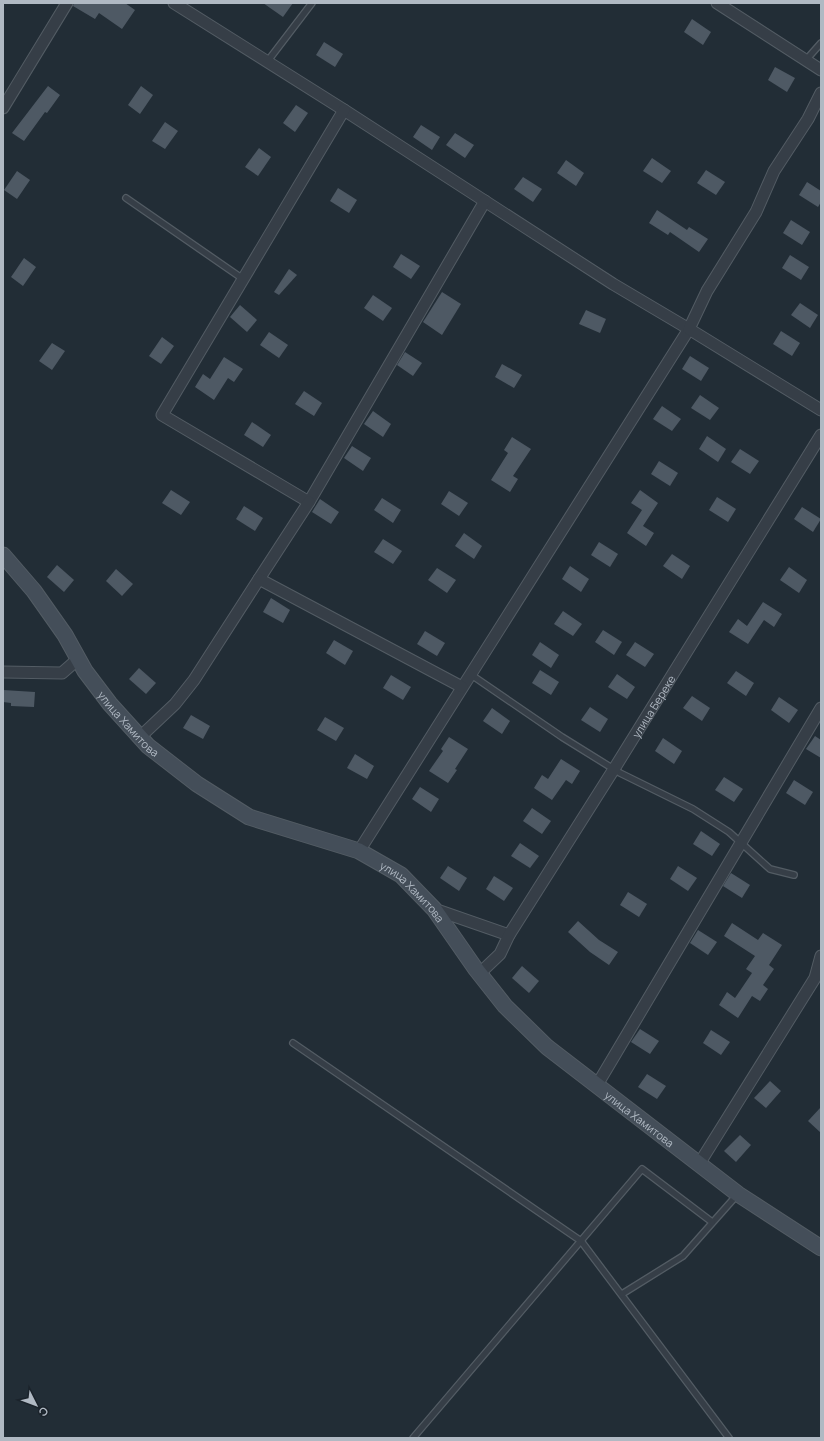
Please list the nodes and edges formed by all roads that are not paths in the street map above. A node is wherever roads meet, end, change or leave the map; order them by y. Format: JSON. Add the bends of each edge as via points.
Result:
{"nodes":[{"id":1,"x":67,"y":3,"type":"edge"},
{"id":2,"x":174,"y":3,"type":"edge"},
{"id":3,"x":312,"y":3,"type":"edge"},
{"id":4,"x":717,"y":3,"type":"edge"},
{"id":5,"x":821,"y":43,"type":"edge"},
{"id":6,"x":806,"y":60,"type":"junction"},
{"id":7,"x":268,"y":62,"type":"junction"},
{"id":8,"x":821,"y":70,"type":"edge"},
{"id":9,"x":821,"y":93,"type":"edge"},
{"id":10,"x":3,"y":108,"type":"edge"},
{"id":11,"x":344,"y":110,"type":"junction"},
{"id":12,"x":126,"y":198,"type":"dead end"},
{"id":13,"x":485,"y":201,"type":"junction"},
{"id":14,"x":243,"y":279,"type":"junction"},
{"id":15,"x":689,"y":329,"type":"junction"},
{"id":16,"x":821,"y":410,"type":"edge"},
{"id":17,"x":821,"y":435,"type":"edge"},
{"id":18,"x":309,"y":502,"type":"junction"},
{"id":19,"x":3,"y":555,"type":"edge"},
{"id":20,"x":259,"y":579,"type":"junction"},
{"id":21,"x":78,"y":659,"type":"junction"},
{"id":22,"x":3,"y":672,"type":"edge"},
{"id":23,"x":470,"y":674,"type":"junction"},
{"id":24,"x":462,"y":687,"type":"junction"},
{"id":25,"x":821,"y":708,"type":"edge"},
{"id":26,"x":140,"y":737,"type":"junction"},
{"id":27,"x":614,"y":769,"type":"junction"},
{"id":28,"x":741,"y":843,"type":"junction"},
{"id":29,"x":359,"y":851,"type":"junction"},
{"id":30,"x":794,"y":875,"type":"dead end"},
{"id":31,"x":434,"y":909,"type":"junction"},
{"id":32,"x":509,"y":935,"type":"junction"},
{"id":33,"x":821,"y":956,"type":"edge"},
{"id":34,"x":480,"y":974,"type":"junction"},
{"id":35,"x":293,"y":1043,"type":"dead end"},
{"id":36,"x":597,"y":1086,"type":"junction"},
{"id":37,"x":699,"y":1164,"type":"junction"},
{"id":38,"x":738,"y":1194,"type":"junction"},
{"id":39,"x":712,"y":1222,"type":"junction"},
{"id":40,"x":581,"y":1241,"type":"junction"},
{"id":41,"x":821,"y":1248,"type":"edge"},
{"id":42,"x":622,"y":1294,"type":"junction"},
{"id":43,"x":413,"y":1438,"type":"edge"},
{"id":44,"x":729,"y":1438,"type":"edge"}],
"edges":[{"from":1,"to":10,"type":"street"},
{"from":2,"to":7,"type":"street"},
{"from":3,"to":7,"type":"lane"},
{"from":4,"to":6,"type":"street"},
{"from":5,"to":6,"type":"lane"},
{"from":6,"to":8,"type":"street"},
{"from":7,"to":11,"type":"street"},
{"from":9,"to":15,"type":"street","via":[[808,119],[774,170],[756,212],[707,291]]},
{"from":11,"to":13,"type":"street"},
{"from":11,"to":14,"type":"street"},
{"from":12,"to":14,"type":"lane"},
{"from":13,"to":15,"type":"street","via":[[613,284]]},
{"from":13,"to":18,"type":"street"},
{"from":14,"to":18,"type":"street","via":[[162,415]]},
{"from":15,"to":16,"type":"street"},
{"from":15,"to":23,"type":"street"},
{"from":17,"to":27,"type":"street","name":"улица Береке"},
{"from":18,"to":20,"type":"street"},
{"from":19,"to":21,"type":"street","name":"улица Хамитова","via":[[34,590]]},
{"from":20,"to":24,"type":"street"},
{"from":20,"to":26,"type":"street","via":[[194,680],[175,704]]},
{"from":21,"to":22,"type":"street","via":[[62,672]]},
{"from":21,"to":26,"type":"street","name":"улица Хамитова","via":[[110,704]]},
{"from":23,"to":24,"type":"street"},
{"from":23,"to":27,"type":"lane"},
{"from":24,"to":29,"type":"street"},
{"from":25,"to":28,"type":"street"},
{"from":26,"to":29,"type":"street","name":"улица Хамитова","via":[[197,784],[249,817]]},
{"from":27,"to":28,"type":"lane","via":[[692,809],[729,832]]},
{"from":27,"to":32,"type":"street","name":"улица Береке"},
{"from":28,"to":30,"type":"lane","via":[[770,869]]},
{"from":28,"to":36,"type":"street"},
{"from":29,"to":31,"type":"street","name":"улица Хамитова","via":[[401,875]]},
{"from":31,"to":32,"type":"street"},
{"from":31,"to":34,"type":"street","name":"улица Хамитова"},
{"from":32,"to":34,"type":"street","name":"улица Береке","via":[[500,954]]},
{"from":33,"to":37,"type":"street","via":[[816,978]]},
{"from":34,"to":36,"type":"street","name":"улица Хамитова","via":[[505,1006],[547,1047]]},
{"from":35,"to":40,"type":"lane"},
{"from":36,"to":37,"type":"street","name":"улица Хамитова"},
{"from":37,"to":38,"type":"street","name":"улица Хамитова"},
{"from":38,"to":39,"type":"lane"},
{"from":38,"to":41,"type":"street","name":"улица Хамитова"},
{"from":39,"to":40,"type":"lane","via":[[642,1169]]},
{"from":39,"to":42,"type":"lane","via":[[683,1256]]},
{"from":40,"to":42,"type":"lane"},
{"from":40,"to":43,"type":"lane"},
{"from":42,"to":44,"type":"lane"}]}
